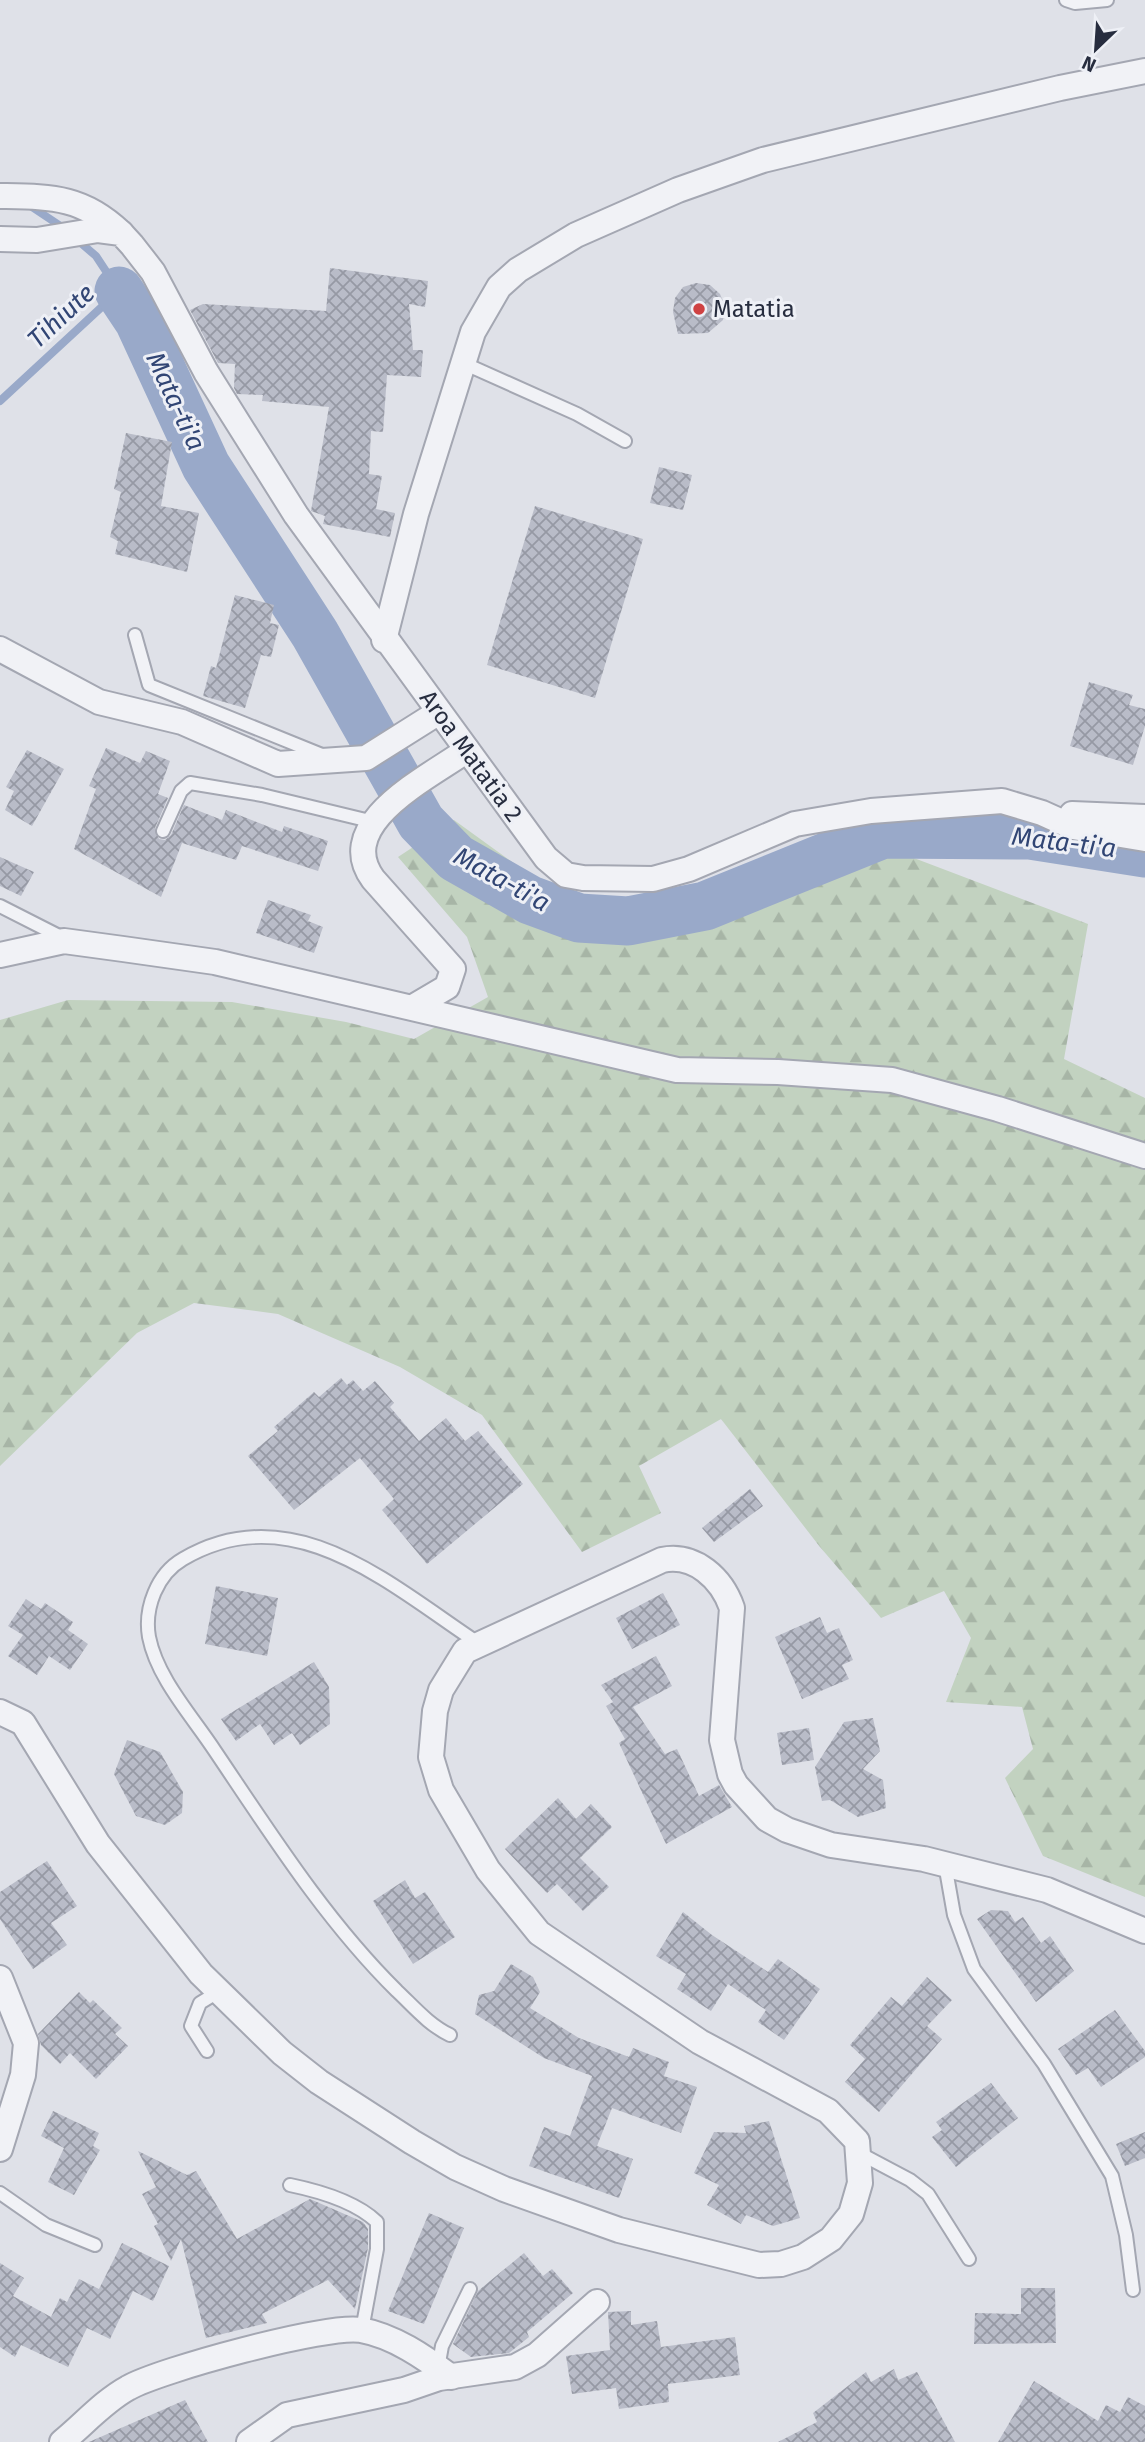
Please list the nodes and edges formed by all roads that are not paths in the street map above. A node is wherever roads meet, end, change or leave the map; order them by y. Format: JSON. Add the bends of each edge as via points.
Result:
{"nodes":[{"id":1,"x":1066,"y":0,"type":"edge"},
{"id":2,"x":1107,"y":0,"type":"edge"},
{"id":3,"x":1145,"y":71,"type":"edge"},
{"id":4,"x":0,"y":195,"type":"edge"},
{"id":5,"x":121,"y":233,"type":"junction"},
{"id":6,"x":1,"y":244,"type":"edge"},
{"id":7,"x":463,"y":363,"type":"junction"},
{"id":8,"x":625,"y":441,"type":"dead end"},
{"id":9,"x":135,"y":635,"type":"dead end"},
{"id":10,"x":384,"y":640,"type":"junction"},
{"id":11,"x":0,"y":649,"type":"edge"},
{"id":12,"x":439,"y":712,"type":"junction"},
{"id":13,"x":467,"y":750,"type":"junction"},
{"id":14,"x":358,"y":759,"type":"junction"},
{"id":15,"x":1042,"y":813,"type":"junction"},
{"id":16,"x":378,"y":815,"type":"junction"},
{"id":17,"x":1145,"y":817,"type":"edge"},
{"id":18,"x":163,"y":831,"type":"dead end"},
{"id":19,"x":1145,"y":839,"type":"edge"},
{"id":20,"x":0,"y":906,"type":"edge"},
{"id":21,"x":70,"y":942,"type":"junction"},
{"id":22,"x":0,"y":955,"type":"edge"},
{"id":23,"x":413,"y":1007,"type":"junction"},
{"id":24,"x":1145,"y":1156,"type":"edge"},
{"id":25,"x":478,"y":1643,"type":"junction"},
{"id":26,"x":0,"y":1712,"type":"edge"},
{"id":27,"x":945,"y":1864,"type":"junction"},
{"id":28,"x":1145,"y":1931,"type":"edge"},
{"id":29,"x":0,"y":1978,"type":"edge"},
{"id":30,"x":218,"y":1992,"type":"junction"},
{"id":31,"x":450,"y":2035,"type":"dead end"},
{"id":32,"x":207,"y":2051,"type":"dead end"},
{"id":33,"x":0,"y":2149,"type":"edge"},
{"id":34,"x":859,"y":2153,"type":"junction"},
{"id":35,"x":289,"y":2185,"type":"dead end"},
{"id":36,"x":0,"y":2193,"type":"edge"},
{"id":37,"x":95,"y":2245,"type":"dead end"},
{"id":38,"x":969,"y":2259,"type":"dead end"},
{"id":39,"x":470,"y":2289,"type":"dead end"},
{"id":40,"x":1133,"y":2290,"type":"dead end"},
{"id":41,"x":597,"y":2302,"type":"dead end"},
{"id":42,"x":362,"y":2330,"type":"junction"},
{"id":43,"x":444,"y":2372,"type":"junction"},
{"id":44,"x":62,"y":2442,"type":"edge"},
{"id":45,"x":249,"y":2442,"type":"edge"}],
"edges":[{"from":1,"to":2,"type":"lane"},
{"from":3,"to":7,"type":"street","via":[[763,160],[678,190],[576,235],[518,270],[499,286],[486,307]]},
{"from":4,"to":5,"type":"street","name":"Aroa Matatia 2","via":[[77,202]]},
{"from":5,"to":6,"type":"street","via":[[98,230]]},
{"from":5,"to":10,"type":"street","name":"Aroa Matatia 2","via":[[153,272],[236,422]]},
{"from":7,"to":8,"type":"lane","via":[[577,414]]},
{"from":7,"to":10,"type":"street","via":[[416,514]]},
{"from":9,"to":14,"type":"lane","via":[[149,685],[327,757]]},
{"from":10,"to":12,"type":"street","name":"Aroa Matatia 2"},
{"from":11,"to":14,"type":"street","via":[[99,702],[182,722],[278,764]]},
{"from":12,"to":13,"type":"street","name":"Aroa Matatia 2"},
{"from":12,"to":14,"type":"street"},
{"from":13,"to":15,"type":"street","name":"Aroa Matatia 2","via":[[546,858],[566,875],[583,878],[653,879],[690,869],[795,824],[871,811],[1002,802]]},
{"from":13,"to":16,"type":"street"},
{"from":15,"to":17,"type":"street"},
{"from":15,"to":19,"type":"street","name":"Aroa Matatia 2","via":[[1073,827]]},
{"from":16,"to":18,"type":"lane","via":[[190,783],[181,791]]},
{"from":16,"to":23,"type":"street","via":[[361,853],[367,872],[453,969],[447,987]]},
{"from":20,"to":21,"type":"lane"},
{"from":21,"to":22,"type":"street"},
{"from":21,"to":23,"type":"street","via":[[215,962]]},
{"from":23,"to":24,"type":"street","via":[[677,1070],[892,1080]]},
{"from":25,"to":27,"type":"street","via":[[662,1560],[673,1558],[702,1567],[725,1589],[732,1608],[722,1740],[730,1774],[742,1794],[776,1826],[809,1839]]},
{"from":25,"to":31,"type":"lane","via":[[347,1558],[315,1544],[257,1535],[201,1550],[172,1565],[154,1593],[148,1616],[150,1640],[163,1672],[281,1848],[361,1955],[429,2023]]},
{"from":25,"to":34,"type":"street","via":[[465,1651],[441,1690],[431,1757],[448,1801],[488,1870],[530,1925],[700,2042],[828,2111],[857,2141]]},
{"from":26,"to":30,"type":"street","via":[[23,1724],[98,1844]]},
{"from":27,"to":28,"type":"street","via":[[1047,1891]]},
{"from":27,"to":40,"type":"lane","via":[[954,1914],[974,1969],[1044,2064],[1112,2176]]},
{"from":29,"to":33,"type":"street","via":[[26,2043],[23,2076]]},
{"from":30,"to":32,"type":"lane","via":[[200,2003],[191,2026]]},
{"from":30,"to":34,"type":"street","via":[[319,2082],[455,2167],[619,2230],[759,2265],[803,2257],[831,2239],[851,2214],[860,2183]]},
{"from":34,"to":38,"type":"lane","via":[[928,2194]]},
{"from":35,"to":42,"type":"lane","via":[[365,2211],[377,2222],[377,2249]]},
{"from":36,"to":37,"type":"lane","via":[[46,2225]]},
{"from":39,"to":43,"type":"lane","via":[[442,2346]]},
{"from":41,"to":43,"type":"street","via":[[537,2355],[515,2367]]},
{"from":42,"to":43,"type":"street","via":[[415,2351]]},
{"from":42,"to":44,"type":"street","via":[[327,2332],[170,2372],[128,2388]]},
{"from":43,"to":45,"type":"street","via":[[287,2415]]}]}
